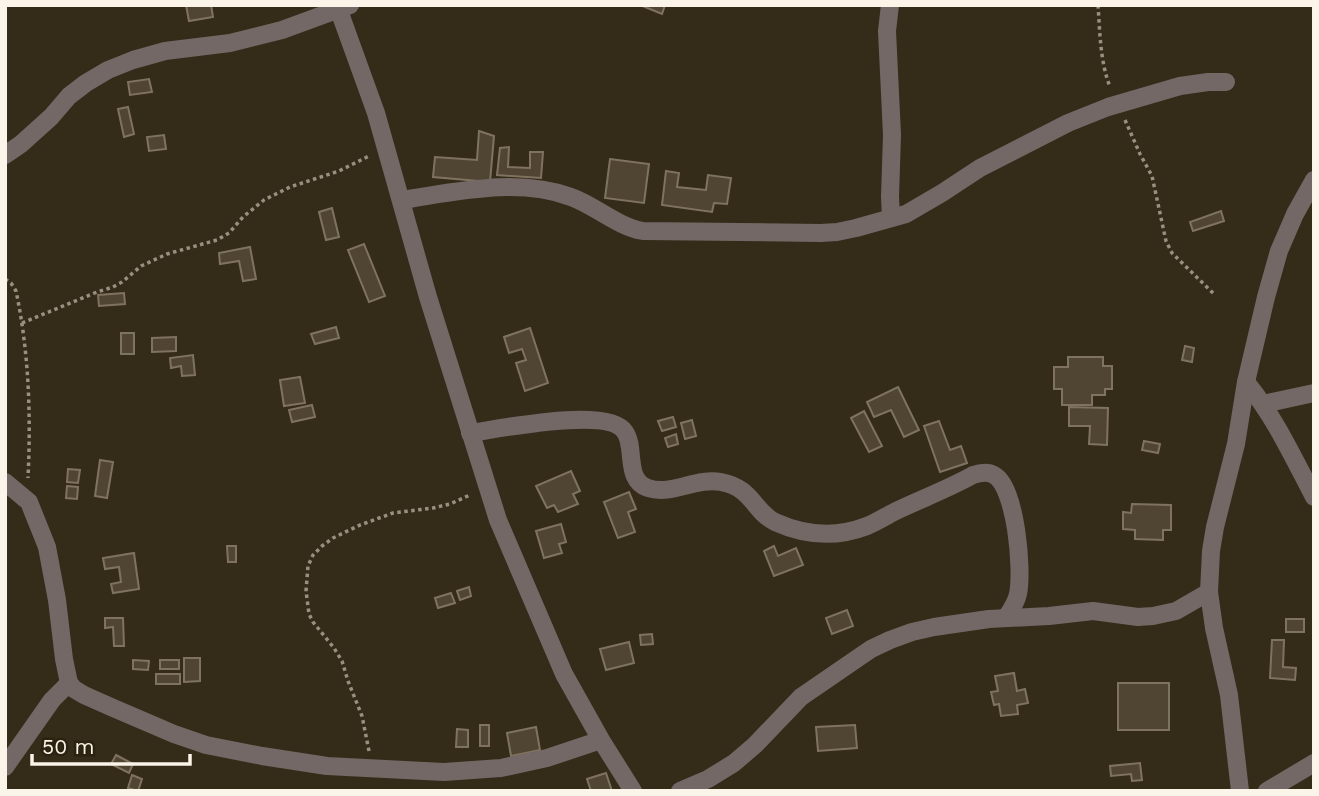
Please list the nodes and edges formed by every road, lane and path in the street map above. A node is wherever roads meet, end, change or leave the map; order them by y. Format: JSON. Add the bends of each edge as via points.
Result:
{"nodes":[{"id":1,"x":890,"y":5,"type":"edge"},
{"id":2,"x":1098,"y":5,"type":"edge"},
{"id":3,"x":342,"y":7,"type":"edge"},
{"id":4,"x":1226,"y":82,"type":"dead end"},
{"id":5,"x":1118,"y":104,"type":"junction"},
{"id":6,"x":386,"y":148,"type":"junction"},
{"id":7,"x":5,"y":155,"type":"edge"},
{"id":8,"x":1314,"y":180,"type":"edge"},
{"id":9,"x":401,"y":200,"type":"junction"},
{"id":10,"x":891,"y":218,"type":"junction"},
{"id":11,"x":5,"y":279,"type":"edge"},
{"id":12,"x":1213,"y":294,"type":"dead end"},
{"id":13,"x":22,"y":323,"type":"junction"},
{"id":14,"x":1246,"y":382,"type":"junction"},
{"id":15,"x":1314,"y":393,"type":"edge"},
{"id":16,"x":1263,"y":404,"type":"junction"},
{"id":17,"x":470,"y":433,"type":"junction"},
{"id":18,"x":5,"y":482,"type":"edge"},
{"id":19,"x":486,"y":484,"type":"junction"},
{"id":20,"x":1314,"y":497,"type":"edge"},
{"id":21,"x":29,"y":502,"type":"junction"},
{"id":22,"x":1209,"y":592,"type":"junction"},
{"id":23,"x":1006,"y":618,"type":"junction"},
{"id":24,"x":69,"y":683,"type":"junction"},
{"id":25,"x":601,"y":740,"type":"junction"},
{"id":26,"x":1314,"y":763,"type":"edge"},
{"id":27,"x":5,"y":767,"type":"edge"},
{"id":28,"x":371,"y":768,"type":"junction"},
{"id":29,"x":633,"y":791,"type":"edge"},
{"id":30,"x":680,"y":791,"type":"edge"},
{"id":31,"x":1240,"y":791,"type":"edge"},
{"id":32,"x":1267,"y":791,"type":"edge"}],
"edges":[{"from":1,"to":10,"type":"street"},
{"from":2,"to":5,"type":"path","via":[[1104,71]]},
{"from":3,"to":6,"type":"street"},
{"from":3,"to":7,"type":"street","via":[[282,30],[230,43],[165,51],[108,70],[69,96]]},
{"from":4,"to":5,"type":"street","via":[[1180,86]]},
{"from":5,"to":10,"type":"street","via":[[1068,123],[980,168],[906,214]]},
{"from":5,"to":12,"type":"path","via":[[1152,176],[1166,242]]},
{"from":6,"to":9,"type":"street"},
{"from":6,"to":13,"type":"path","via":[[264,200],[217,240],[167,254],[113,287]]},
{"from":8,"to":14,"type":"street","via":[[1279,251]]},
{"from":9,"to":10,"type":"street","via":[[501,187],[541,189],[571,197],[627,226],[668,232],[837,232]]},
{"from":9,"to":17,"type":"street"},
{"from":11,"to":13,"type":"path","via":[[16,291]]},
{"from":13,"to":21,"type":"path"},
{"from":14,"to":16,"type":"street"},
{"from":14,"to":22,"type":"street","via":[[1236,444],[1214,527]]},
{"from":15,"to":16,"type":"street"},
{"from":16,"to":20,"type":"street"},
{"from":17,"to":19,"type":"street"},
{"from":17,"to":23,"type":"street","via":[[570,420],[616,424],[625,430],[634,474],[645,488],[719,481],[745,492],[773,521],[822,535],[869,525],[973,475],[994,475],[1007,491],[1020,561],[1018,596]]},
{"from":18,"to":21,"type":"street"},
{"from":19,"to":25,"type":"street","via":[[564,674]]},
{"from":19,"to":28,"type":"path","via":[[450,504],[393,513],[360,525],[322,546],[308,566],[309,614],[342,661],[365,728]]},
{"from":21,"to":24,"type":"street","via":[[47,547]]},
{"from":22,"to":23,"type":"street","via":[[1177,611],[1153,616],[1093,611]]},
{"from":22,"to":31,"type":"street","via":[[1229,695]]},
{"from":23,"to":30,"type":"street","via":[[934,627],[871,649],[801,696],[734,763]]},
{"from":24,"to":27,"type":"street"},
{"from":24,"to":28,"type":"street","via":[[84,695],[206,744],[327,766]]},
{"from":25,"to":28,"type":"street","via":[[501,768],[444,772]]},
{"from":25,"to":29,"type":"street"},
{"from":26,"to":32,"type":"street"}]}
